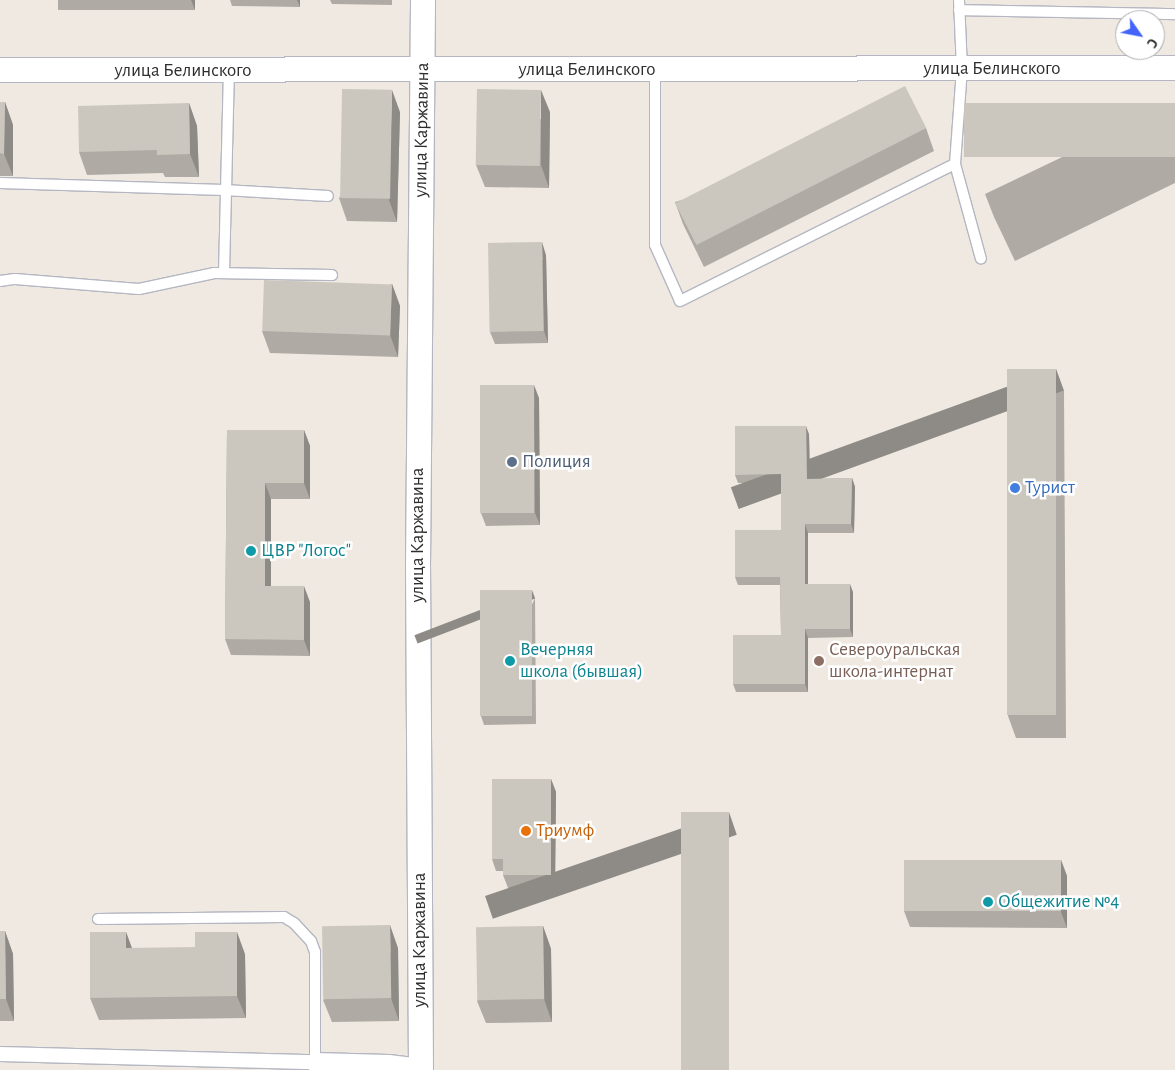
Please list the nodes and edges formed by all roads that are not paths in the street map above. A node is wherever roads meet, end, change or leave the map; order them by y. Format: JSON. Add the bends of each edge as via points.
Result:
{"nodes":[{"id":1,"x":423,"y":0,"type":"edge"},
{"id":2,"x":959,"y":5,"type":"edge"},
{"id":3,"x":1175,"y":14,"type":"edge"},
{"id":4,"x":1175,"y":68,"type":"edge"},
{"id":5,"x":962,"y":69,"type":"junction"},
{"id":6,"x":0,"y":70,"type":"edge"},
{"id":7,"x":655,"y":70,"type":"junction"},
{"id":8,"x":229,"y":71,"type":"junction"},
{"id":9,"x":423,"y":71,"type":"junction"},
{"id":10,"x":955,"y":164,"type":"junction"},
{"id":11,"x":0,"y":183,"type":"edge"},
{"id":12,"x":224,"y":190,"type":"junction"},
{"id":13,"x":328,"y":196,"type":"dead end"},
{"id":14,"x":981,"y":259,"type":"dead end"},
{"id":15,"x":224,"y":273,"type":"junction"},
{"id":16,"x":332,"y":275,"type":"dead end"},
{"id":17,"x":0,"y":281,"type":"edge"},
{"id":18,"x":98,"y":919,"type":"dead end"},
{"id":19,"x":0,"y":1054,"type":"edge"},
{"id":20,"x":315,"y":1062,"type":"junction"},
{"id":21,"x":421,"y":1069,"type":"edge"}],
"edges":[{"from":1,"to":9,"type":"street","name":"улица Каржавина"},
{"from":2,"to":3,"type":"lane"},
{"from":2,"to":5,"type":"lane"},
{"from":4,"to":5,"type":"street","name":"улица Белинского"},
{"from":5,"to":7,"type":"street","name":"улица Белинского"},
{"from":5,"to":10,"type":"lane"},
{"from":6,"to":8,"type":"street","name":"улица Белинского"},
{"from":7,"to":9,"type":"street","name":"улица Белинского"},
{"from":7,"to":10,"type":"lane","via":[[655,245],[680,301]]},
{"from":8,"to":9,"type":"street","name":"улица Белинского"},
{"from":8,"to":12,"type":"lane"},
{"from":9,"to":21,"type":"street","name":"улица Каржавина","via":[[418,566]]},
{"from":10,"to":14,"type":"lane"},
{"from":11,"to":12,"type":"lane"},
{"from":12,"to":13,"type":"lane"},
{"from":12,"to":15,"type":"lane"},
{"from":15,"to":16,"type":"lane"},
{"from":15,"to":17,"type":"lane","via":[[139,289],[15,279]]},
{"from":18,"to":20,"type":"lane","via":[[284,917],[294,923],[311,940],[315,952]]},
{"from":19,"to":20,"type":"street"},
{"from":20,"to":21,"type":"street","via":[[388,1064]]}]}
